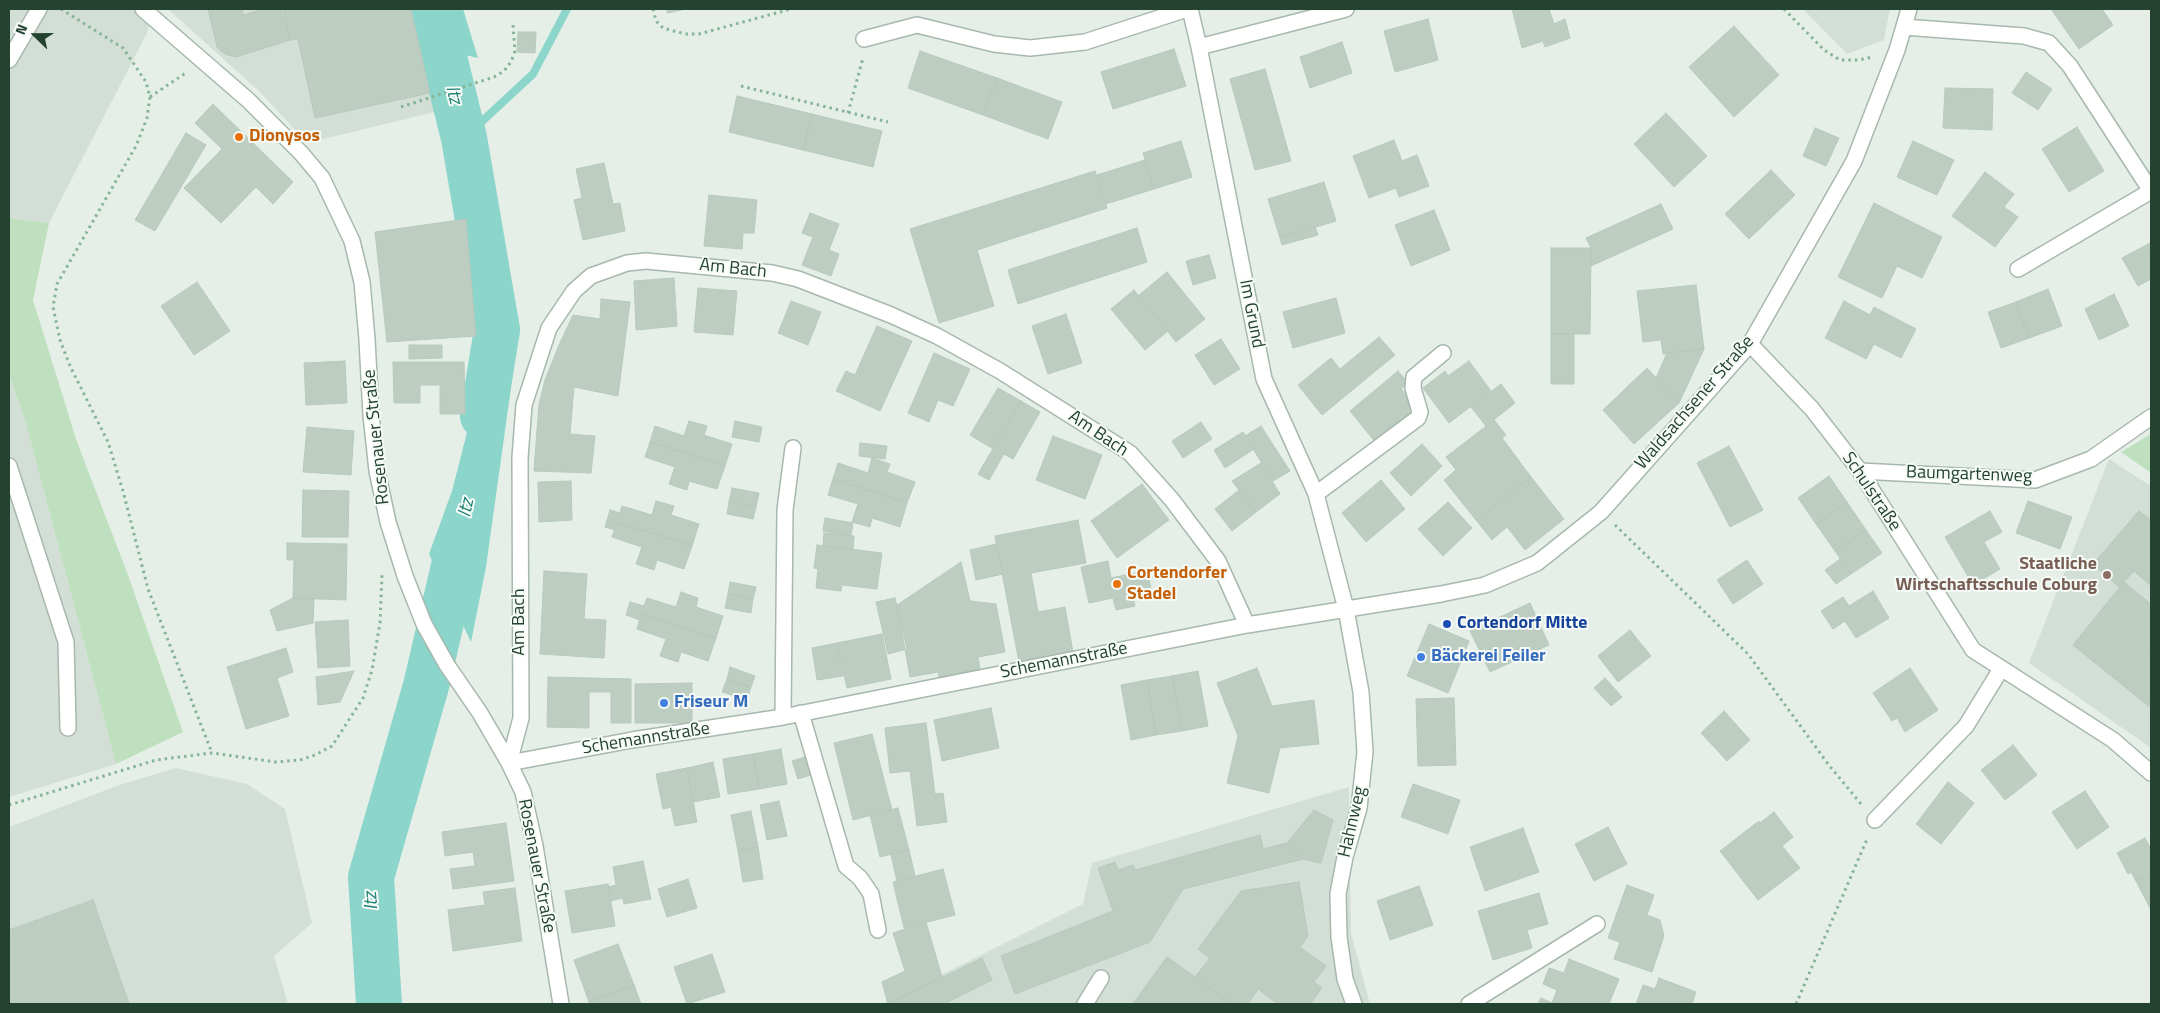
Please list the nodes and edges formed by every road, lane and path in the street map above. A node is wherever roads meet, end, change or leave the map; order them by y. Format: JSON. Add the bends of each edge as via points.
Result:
{"nodes":[{"id":1,"x":39,"y":9,"type":"edge"},
{"id":2,"x":61,"y":9,"type":"edge"},
{"id":3,"x":143,"y":9,"type":"edge"},
{"id":4,"x":653,"y":9,"type":"edge"},
{"id":5,"x":791,"y":9,"type":"edge"},
{"id":6,"x":1188,"y":9,"type":"edge"},
{"id":7,"x":1346,"y":9,"type":"edge"},
{"id":8,"x":1784,"y":9,"type":"edge"},
{"id":9,"x":1909,"y":9,"type":"edge"},
{"id":10,"x":513,"y":25,"type":"dead end"},
{"id":11,"x":1904,"y":27,"type":"junction"},
{"id":12,"x":866,"y":38,"type":"joint"},
{"id":13,"x":1199,"y":47,"type":"junction"},
{"id":14,"x":1897,"y":50,"type":"junction"},
{"id":15,"x":9,"y":60,"type":"edge"},
{"id":16,"x":204,"y":62,"type":"junction"},
{"id":17,"x":741,"y":86,"type":"dead end"},
{"id":18,"x":150,"y":98,"type":"junction"},
{"id":19,"x":401,"y":107,"type":"dead end"},
{"id":20,"x":848,"y":112,"type":"junction"},
{"id":21,"x":888,"y":122,"type":"dead end"},
{"id":22,"x":2151,"y":191,"type":"edge"},
{"id":23,"x":2018,"y":269,"type":"dead end"},
{"id":24,"x":1750,"y":344,"type":"junction"},
{"id":25,"x":1443,"y":353,"type":"dead end"},
{"id":26,"x":2151,"y":417,"type":"edge"},
{"id":27,"x":793,"y":448,"type":"dead end"},
{"id":28,"x":9,"y":466,"type":"edge"},
{"id":29,"x":1860,"y":471,"type":"junction"},
{"id":30,"x":1316,"y":494,"type":"junction"},
{"id":31,"x":1601,"y":512,"type":"junction"},
{"id":32,"x":383,"y":569,"type":"dead end"},
{"id":33,"x":1346,"y":609,"type":"junction"},
{"id":34,"x":1247,"y":625,"type":"junction"},
{"id":35,"x":2002,"y":668,"type":"junction"},
{"id":36,"x":801,"y":713,"type":"junction"},
{"id":37,"x":783,"y":717,"type":"junction"},
{"id":38,"x":68,"y":728,"type":"dead end"},
{"id":39,"x":212,"y":753,"type":"junction"},
{"id":40,"x":509,"y":763,"type":"junction"},
{"id":41,"x":2151,"y":773,"type":"edge"},
{"id":42,"x":9,"y":805,"type":"edge"},
{"id":43,"x":1875,"y":820,"type":"junction"},
{"id":44,"x":1597,"y":924,"type":"dead end"},
{"id":45,"x":878,"y":930,"type":"dead end"},
{"id":46,"x":1100,"y":978,"type":"dead end"},
{"id":47,"x":561,"y":1004,"type":"edge"},
{"id":48,"x":1085,"y":1004,"type":"edge"},
{"id":49,"x":1354,"y":1004,"type":"edge"},
{"id":50,"x":1470,"y":1004,"type":"edge"},
{"id":51,"x":1796,"y":1004,"type":"edge"}],
"edges":[{"from":1,"to":15,"type":"street"},
{"from":2,"to":18,"type":"path","via":[[123,48],[146,82]]},
{"from":3,"to":16,"type":"street","name":"Rosenauer Straße"},
{"from":4,"to":5,"type":"path","via":[[656,22],[663,28],[685,34],[699,34]]},
{"from":6,"to":12,"type":"street","via":[[1085,42],[1030,48],[994,44],[917,25]]},
{"from":6,"to":13,"type":"street","name":"Im Grund"},
{"from":7,"to":13,"type":"street"},
{"from":8,"to":14,"type":"path","via":[[1824,50],[1840,60],[1859,60]]},
{"from":9,"to":11,"type":"street","name":"Waldsachsener Straße"},
{"from":10,"to":19,"type":"path","via":[[514,51],[504,71]]},
{"from":11,"to":14,"type":"street","name":"Waldsachsener Straße"},
{"from":11,"to":22,"type":"street","via":[[2024,36],[2049,43],[2070,66]]},
{"from":12,"to":20,"type":"path"},
{"from":13,"to":30,"type":"street","name":"Im Grund","via":[[1264,379]]},
{"from":14,"to":24,"type":"street","name":"Waldsachsener Straße","via":[[1854,161]]},
{"from":16,"to":18,"type":"path"},
{"from":16,"to":40,"type":"street","name":"Rosenauer Straße","via":[[302,153],[322,178],[352,241],[362,282],[371,416],[377,471],[388,522],[424,624]]},
{"from":17,"to":20,"type":"path"},
{"from":18,"to":39,"type":"path","via":[[147,118],[136,146],[57,284],[53,307],[70,366],[108,442],[124,491],[148,589]]},
{"from":20,"to":21,"type":"path"},
{"from":22,"to":23,"type":"street"},
{"from":24,"to":29,"type":"street","name":"Schulstraße","via":[[1812,409]]},
{"from":24,"to":31,"type":"street","name":"Waldsachsener Straße"},
{"from":25,"to":30,"type":"street","via":[[1414,377],[1420,412],[1418,418]]},
{"from":26,"to":29,"type":"street","name":"Baumgartenweg","via":[[2091,459],[2035,480]]},
{"from":27,"to":37,"type":"street","via":[[785,510]]},
{"from":28,"to":38,"type":"street","via":[[66,642]]},
{"from":29,"to":35,"type":"street","name":"Schulstraße","via":[[1973,650]]},
{"from":30,"to":33,"type":"street","name":"Im Grund"},
{"from":31,"to":33,"type":"street","name":"Waldsachsener Straße","via":[[1537,563],[1485,585]]},
{"from":31,"to":43,"type":"path","via":[[1748,654],[1828,764]]},
{"from":32,"to":39,"type":"path","via":[[380,623],[372,670],[363,698],[332,746],[315,756],[276,762]]},
{"from":33,"to":34,"type":"street","name":"Schemannstraße"},
{"from":33,"to":49,"type":"street","name":"Hahnweg","via":[[1361,692],[1365,752],[1359,808],[1344,857],[1338,894],[1339,937],[1345,979]]},
{"from":34,"to":36,"type":"street","name":"Schemannstraße"},
{"from":34,"to":40,"type":"street","name":"Am Bach","via":[[1218,561],[1172,500],[1130,454],[1000,371],[891,314],[798,279],[762,272],[646,261],[627,263],[591,276],[574,291],[549,328],[524,406],[520,458],[521,718]]},
{"from":35,"to":41,"type":"street","name":"Schulstraße","via":[[2113,740]]},
{"from":35,"to":43,"type":"street","via":[[1966,726]]},
{"from":36,"to":37,"type":"street","name":"Schemannstraße"},
{"from":36,"to":45,"type":"street","via":[[846,866],[871,894]]},
{"from":37,"to":40,"type":"street","name":"Schemannstraße"},
{"from":39,"to":42,"type":"path","via":[[156,760]]},
{"from":40,"to":47,"type":"street","name":"Rosenauer Straße","via":[[523,792],[531,826]]},
{"from":43,"to":51,"type":"path"},
{"from":44,"to":50,"type":"street"},
{"from":46,"to":48,"type":"street"}]}
